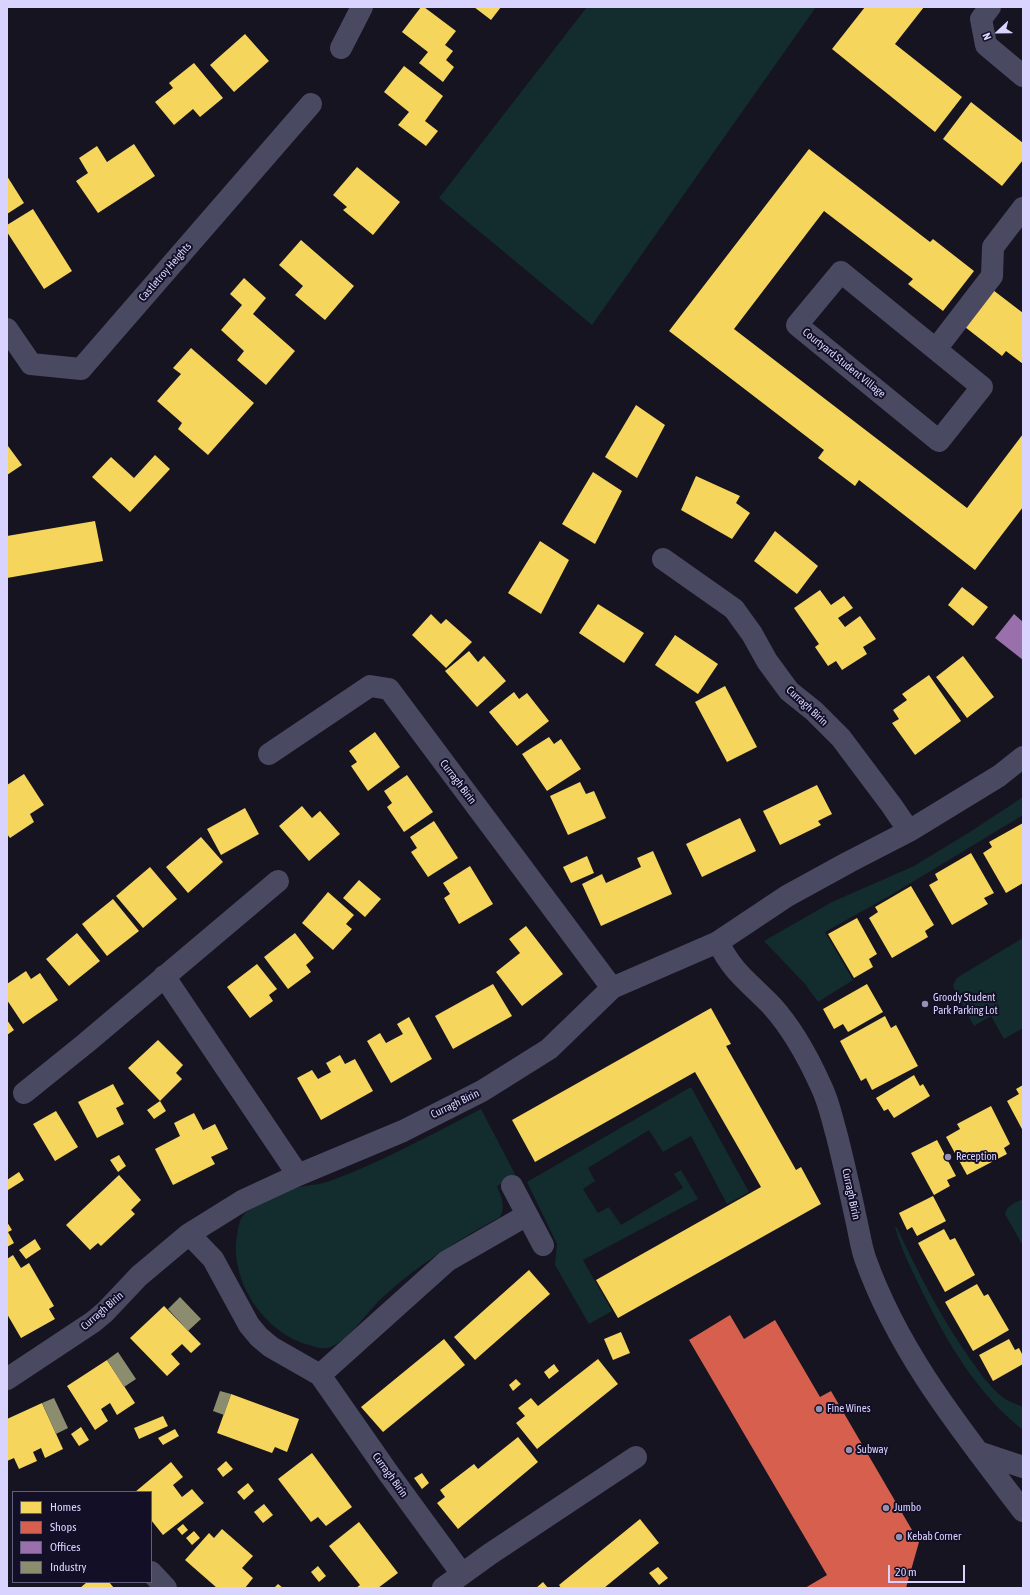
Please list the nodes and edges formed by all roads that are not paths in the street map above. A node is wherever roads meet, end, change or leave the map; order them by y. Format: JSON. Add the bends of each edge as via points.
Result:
{"nodes":[{"id":1,"x":362,"y":7,"type":"edge"},
{"id":2,"x":990,"y":7,"type":"edge"},
{"id":3,"x":341,"y":48,"type":"dead end"},
{"id":4,"x":1023,"y":76,"type":"edge"},
{"id":5,"x":311,"y":104,"type":"dead end"},
{"id":6,"x":1023,"y":208,"type":"edge"},
{"id":7,"x":7,"y":328,"type":"edge"},
{"id":8,"x":936,"y":350,"type":"junction"},
{"id":9,"x":663,"y":559,"type":"dead end"},
{"id":10,"x":269,"y":754,"type":"dead end"},
{"id":11,"x":1023,"y":757,"type":"edge"},
{"id":12,"x":909,"y":831,"type":"junction"},
{"id":13,"x":278,"y":881,"type":"dead end"},
{"id":14,"x":718,"y":942,"type":"junction"},
{"id":15,"x":164,"y":976,"type":"junction"},
{"id":16,"x":612,"y":988,"type":"junction"},
{"id":17,"x":24,"y":1093,"type":"dead end"},
{"id":18,"x":298,"y":1175,"type":"junction"},
{"id":19,"x":512,"y":1186,"type":"dead end"},
{"id":20,"x":527,"y":1215,"type":"junction"},
{"id":21,"x":189,"y":1234,"type":"junction"},
{"id":22,"x":544,"y":1245,"type":"dead end"},
{"id":23,"x":320,"y":1375,"type":"junction"},
{"id":24,"x":7,"y":1379,"type":"edge"},
{"id":25,"x":978,"y":1452,"type":"junction"},
{"id":26,"x":636,"y":1457,"type":"dead end"},
{"id":27,"x":1023,"y":1467,"type":"edge"},
{"id":28,"x":1023,"y":1511,"type":"edge"},
{"id":29,"x":152,"y":1573,"type":"edge"},
{"id":30,"x":462,"y":1574,"type":"junction"},
{"id":31,"x":166,"y":1588,"type":"edge"},
{"id":32,"x":443,"y":1588,"type":"edge"}],
"edges":[{"from":1,"to":3,"type":"street"},
{"from":2,"to":4,"type":"street","via":[[981,19],[986,45]]},
{"from":5,"to":7,"type":"street","name":"Castletroy Heights","via":[[81,369],[31,364]]},
{"from":6,"to":8,"type":"street","via":[[993,247],[992,276]]},
{"from":8,"to":8,"type":"street","name":"Courtyard Student Village","via":[[982,387],[939,440],[797,325],[841,272]]},
{"from":9,"to":12,"type":"street","name":"Curragh Birin","via":[[734,609],[752,634],[767,662],[789,691],[841,738]]},
{"from":10,"to":16,"type":"street","name":"Curragh Birin","via":[[370,686],[389,689]]},
{"from":11,"to":12,"type":"street","name":"Curragh Birin","via":[[999,776]]},
{"from":12,"to":14,"type":"street","name":"Curragh Birin","via":[[787,896]]},
{"from":13,"to":15,"type":"street"},
{"from":14,"to":16,"type":"street","name":"Curragh Birin"},
{"from":14,"to":25,"type":"street","name":"Curragh Birin","via":[[736,971],[770,1005],[804,1052],[829,1107],[864,1256],[881,1297],[922,1374]]},
{"from":15,"to":17,"type":"street"},
{"from":15,"to":18,"type":"street"},
{"from":16,"to":18,"type":"street","name":"Curragh Birin","via":[[549,1049],[482,1091],[403,1130]]},
{"from":18,"to":21,"type":"street","name":"Curragh Birin","via":[[242,1201]]},
{"from":19,"to":20,"type":"street"},
{"from":20,"to":22,"type":"street"},
{"from":20,"to":23,"type":"street","via":[[447,1261]]},
{"from":21,"to":23,"type":"street","name":"Curragh Birin","via":[[213,1259],[249,1325],[259,1337],[271,1347]]},
{"from":21,"to":24,"type":"street","name":"Curragh Birin","via":[[140,1276],[93,1322]]},
{"from":23,"to":30,"type":"street","name":"Curragh Birin"},
{"from":25,"to":27,"type":"street"},
{"from":25,"to":28,"type":"street","name":"Curragh Birin"},
{"from":26,"to":30,"type":"street"},
{"from":29,"to":31,"type":"street"},
{"from":30,"to":32,"type":"street"}]}
